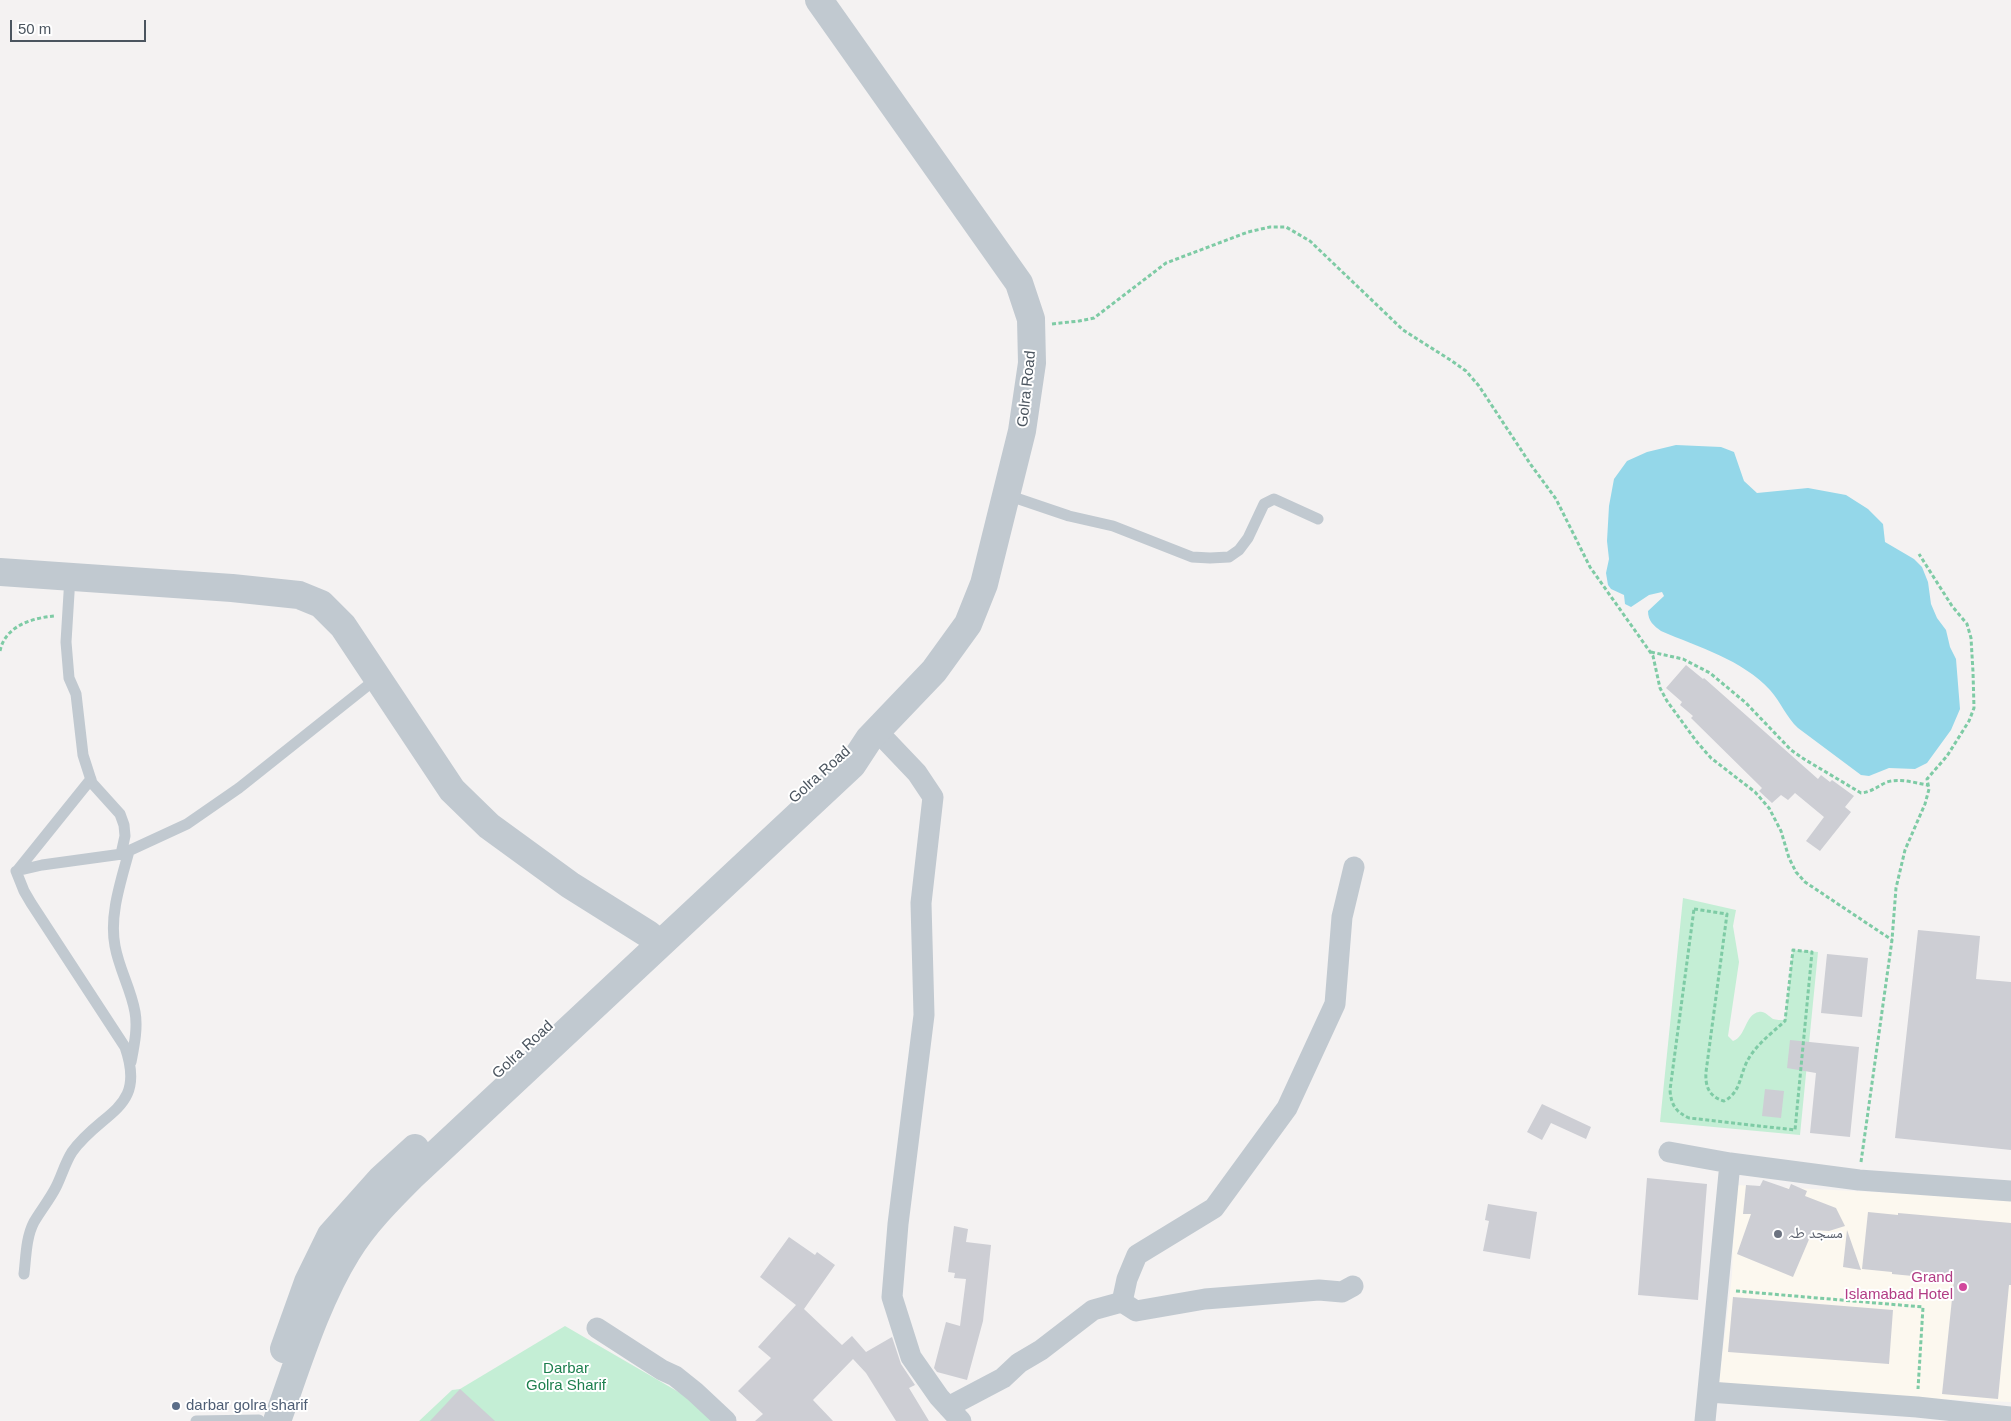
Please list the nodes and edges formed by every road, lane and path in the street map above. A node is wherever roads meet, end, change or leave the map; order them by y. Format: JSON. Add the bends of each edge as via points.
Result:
{"nodes":[{"id":1,"x":819,"y":0,"type":"edge"},
{"id":2,"x":1031,"y":325,"type":"junction"},
{"id":3,"x":1006,"y":495,"type":"junction"},
{"id":4,"x":1318,"y":519,"type":"dead end"},
{"id":5,"x":1919,"y":554,"type":"dead end"},
{"id":6,"x":0,"y":572,"type":"edge"},
{"id":7,"x":70,"y":576,"type":"junction"},
{"id":8,"x":67,"y":615,"type":"junction"},
{"id":9,"x":0,"y":651,"type":"edge"},
{"id":10,"x":1650,"y":652,"type":"junction"},
{"id":11,"x":376,"y":679,"type":"junction"},
{"id":12,"x":873,"y":735,"type":"junction"},
{"id":13,"x":90,"y":778,"type":"junction"},
{"id":14,"x":1928,"y":785,"type":"junction"},
{"id":15,"x":125,"y":853,"type":"junction"},
{"id":16,"x":1354,"y":867,"type":"dead end"},
{"id":17,"x":16,"y":871,"type":"junction"},
{"id":18,"x":654,"y":939,"type":"junction"},
{"id":19,"x":1892,"y":940,"type":"junction"},
{"id":20,"x":131,"y":1064,"type":"junction"},
{"id":21,"x":1796,"y":1130,"type":"joint"},
{"id":22,"x":1668,"y":1152,"type":"dead end"},
{"id":23,"x":1730,"y":1163,"type":"junction"},
{"id":24,"x":1859,"y":1180,"type":"junction"},
{"id":25,"x":2011,"y":1192,"type":"edge"},
{"id":26,"x":24,"y":1274,"type":"dead end"},
{"id":27,"x":1353,"y":1286,"type":"dead end"},
{"id":28,"x":1718,"y":1289,"type":"junction"},
{"id":29,"x":1122,"y":1302,"type":"junction"},
{"id":30,"x":598,"y":1328,"type":"dead end"},
{"id":31,"x":1708,"y":1392,"type":"junction"},
{"id":32,"x":1917,"y":1408,"type":"junction"},
{"id":33,"x":954,"y":1414,"type":"edge"},
{"id":34,"x":2011,"y":1417,"type":"edge"},
{"id":35,"x":196,"y":1421,"type":"edge"},
{"id":36,"x":259,"y":1421,"type":"edge"},
{"id":37,"x":276,"y":1421,"type":"edge"},
{"id":38,"x":726,"y":1421,"type":"edge"},
{"id":39,"x":1705,"y":1421,"type":"edge"}],
"edges":[{"from":1,"to":2,"type":"street","name":"Golra Road","via":[[1019,283]]},
{"from":2,"to":3,"type":"street","name":"Golra Road","via":[[1032,364],[1022,431]]},
{"from":2,"to":10,"type":"path","via":[[1094,318],[1166,264],[1248,232],[1270,227],[1286,227],[1298,232],[1403,330],[1452,360],[1480,386],[1556,499],[1590,567]]},
{"from":3,"to":4,"type":"lane","via":[[1068,516],[1113,526],[1192,557],[1229,557],[1239,550],[1264,504],[1274,499]]},
{"from":3,"to":12,"type":"street","name":"Golra Road","via":[[984,584],[968,624],[934,672]]},
{"from":5,"to":14,"type":"path","via":[[1967,624],[1973,672],[1974,708],[1969,721],[1947,756],[1927,778]]},
{"from":6,"to":7,"type":"street"},
{"from":7,"to":8,"type":"lane"},
{"from":7,"to":11,"type":"street","via":[[299,595],[321,604],[342,626]]},
{"from":8,"to":9,"type":"path","via":[[38,618],[14,628],[5,636]]},
{"from":8,"to":13,"type":"lane","via":[[66,660],[76,694]]},
{"from":10,"to":14,"type":"path","via":[[1684,659],[1710,673],[1746,703],[1791,750],[1861,793],[1898,780]]},
{"from":10,"to":19,"type":"path","via":[[1667,701],[1712,758],[1755,792],[1769,808],[1796,872],[1805,882]]},
{"from":11,"to":15,"type":"lane","via":[[213,807],[188,824]]},
{"from":11,"to":18,"type":"street","via":[[452,790],[489,826],[562,880]]},
{"from":12,"to":18,"type":"street","name":"Golra Road","via":[[848,746],[697,890]]},
{"from":12,"to":33,"type":"street","via":[[917,773],[933,797],[921,903],[924,1016],[892,1297],[911,1357]]},
{"from":13,"to":15,"type":"lane","via":[[120,814],[124,825]]},
{"from":13,"to":17,"type":"lane"},
{"from":14,"to":19,"type":"path","via":[[1925,804],[1905,850],[1896,888]]},
{"from":15,"to":17,"type":"lane"},
{"from":15,"to":20,"type":"lane","via":[[114,945],[136,1014]]},
{"from":16,"to":29,"type":"street","via":[[1342,917],[1335,1004],[1287,1108],[1214,1208],[1137,1255]]},
{"from":17,"to":20,"type":"lane","via":[[27,897],[125,1047]]},
{"from":18,"to":36,"type":"street","name":"Golra Road","via":[[381,1179],[331,1235],[308,1282]]},
{"from":18,"to":37,"type":"street","name":"Golra Road","via":[[376,1213],[347,1252],[320,1308]]},
{"from":19,"to":24,"type":"path"},
{"from":20,"to":26,"type":"lane","via":[[132,1084],[125,1100],[72,1152],[48,1204],[34,1223]]},
{"from":21,"to":21,"type":"path","via":[[1812,952],[1793,950],[1785,1021],[1748,1058],[1736,1094],[1724,1101],[1718,1099],[1710,1094],[1705,1084],[1727,914],[1694,909],[1670,1090],[1672,1103],[1678,1112],[1689,1118]]},
{"from":22,"to":23,"type":"street"},
{"from":23,"to":24,"type":"street"},
{"from":23,"to":28,"type":"street"},
{"from":24,"to":25,"type":"street"},
{"from":27,"to":29,"type":"street","via":[[1342,1292],[1319,1290],[1205,1298],[1136,1311]]},
{"from":28,"to":31,"type":"street"},
{"from":28,"to":32,"type":"path","via":[[1923,1307]]},
{"from":29,"to":33,"type":"street","via":[[1092,1310]]},
{"from":30,"to":38,"type":"street","via":[[675,1376]]},
{"from":31,"to":32,"type":"street"},
{"from":31,"to":39,"type":"street"},
{"from":32,"to":34,"type":"street"},
{"from":35,"to":36,"type":"lane"}]}
